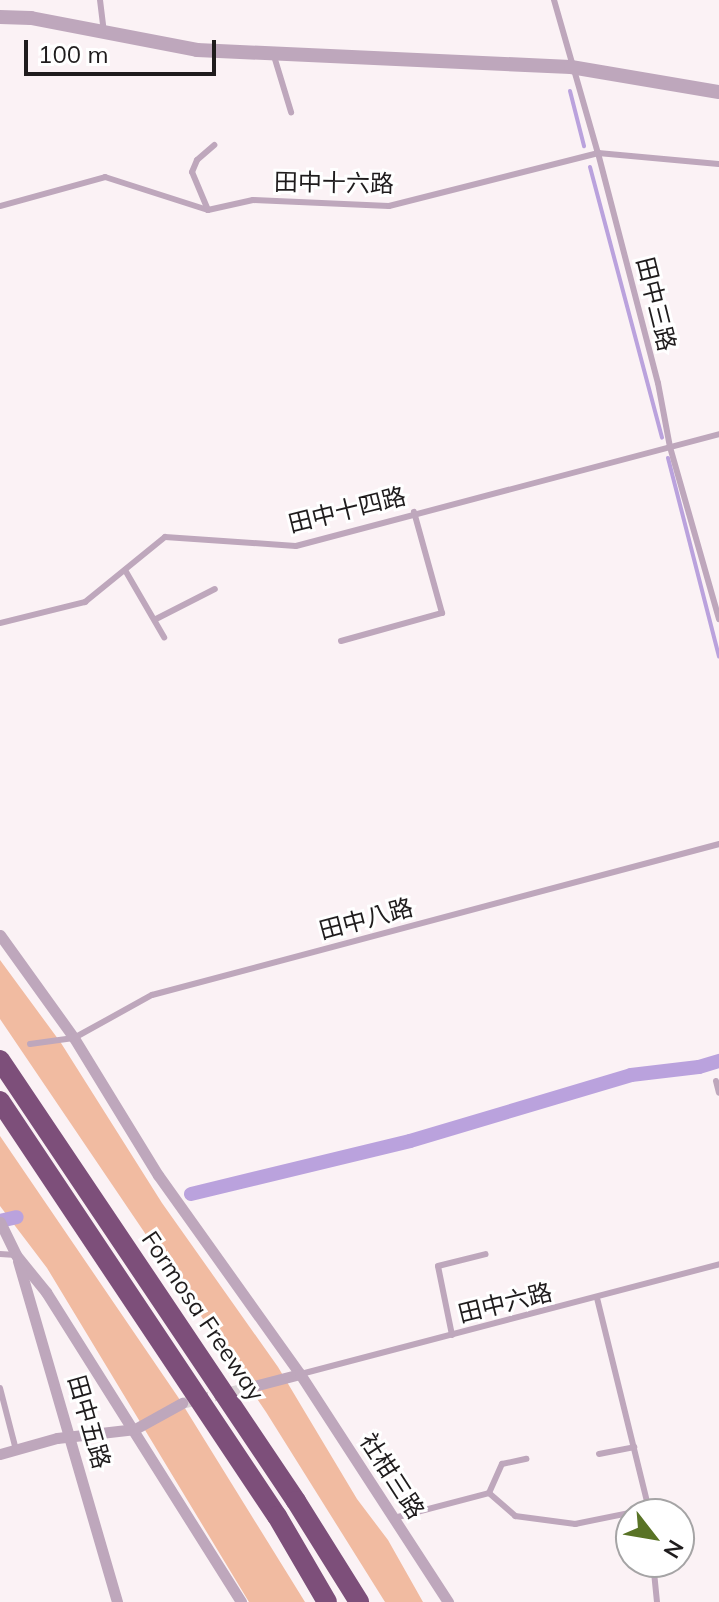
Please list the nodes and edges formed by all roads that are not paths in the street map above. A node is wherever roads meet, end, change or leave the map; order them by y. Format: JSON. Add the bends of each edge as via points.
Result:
{"nodes":[{"id":1,"x":100,"y":0,"type":"edge"},
{"id":2,"x":554,"y":0,"type":"edge"},
{"id":3,"x":0,"y":17,"type":"edge"},
{"id":4,"x":104,"y":32,"type":"junction"},
{"id":5,"x":273,"y":52,"type":"junction"},
{"id":6,"x":571,"y":67,"type":"junction"},
{"id":7,"x":719,"y":92,"type":"edge"},
{"id":8,"x":291,"y":112,"type":"dead end"},
{"id":9,"x":214,"y":145,"type":"dead end"},
{"id":10,"x":598,"y":153,"type":"junction"},
{"id":11,"x":719,"y":164,"type":"edge"},
{"id":12,"x":0,"y":206,"type":"edge"},
{"id":13,"x":208,"y":210,"type":"junction"},
{"id":14,"x":719,"y":434,"type":"edge"},
{"id":15,"x":670,"y":447,"type":"junction"},
{"id":16,"x":414,"y":512,"type":"junction"},
{"id":17,"x":125,"y":570,"type":"junction"},
{"id":18,"x":215,"y":589,"type":"dead end"},
{"id":19,"x":156,"y":619,"type":"junction"},
{"id":20,"x":719,"y":619,"type":"edge"},
{"id":21,"x":0,"y":623,"type":"edge"},
{"id":22,"x":164,"y":637,"type":"dead end"},
{"id":23,"x":341,"y":641,"type":"dead end"},
{"id":24,"x":719,"y":844,"type":"edge"},
{"id":25,"x":0,"y":935,"type":"edge"},
{"id":26,"x":74,"y":1038,"type":"junction"},
{"id":27,"x":30,"y":1044,"type":"dead end"},
{"id":28,"x":0,"y":1060,"type":"edge"},
{"id":29,"x":716,"y":1081,"type":"dead end"},
{"id":30,"x":719,"y":1093,"type":"edge"},
{"id":31,"x":0,"y":1101,"type":"edge"},
{"id":32,"x":0,"y":1222,"type":"edge"},
{"id":33,"x":0,"y":1254,"type":"edge"},
{"id":34,"x":486,"y":1254,"type":"dead end"},
{"id":35,"x":16,"y":1255,"type":"junction"},
{"id":36,"x":719,"y":1264,"type":"edge"},
{"id":37,"x":597,"y":1298,"type":"junction"},
{"id":38,"x":452,"y":1335,"type":"junction"},
{"id":39,"x":300,"y":1374,"type":"junction"},
{"id":40,"x":250,"y":1387,"type":"tunnel mouth"},
{"id":41,"x":0,"y":1388,"type":"edge"},
{"id":42,"x":182,"y":1403,"type":"tunnel mouth"},
{"id":43,"x":135,"y":1429,"type":"junction"},
{"id":44,"x":71,"y":1435,"type":"junction"},
{"id":45,"x":634,"y":1447,"type":"junction"},
{"id":46,"x":16,"y":1450,"type":"junction"},
{"id":47,"x":0,"y":1454,"type":"edge"},
{"id":48,"x":599,"y":1454,"type":"dead end"},
{"id":49,"x":526,"y":1459,"type":"dead end"},
{"id":50,"x":489,"y":1493,"type":"junction"},
{"id":51,"x":646,"y":1498,"type":"edge"},
{"id":52,"x":615,"y":1517,"type":"edge"},
{"id":53,"x":393,"y":1518,"type":"junction"},
{"id":54,"x":655,"y":1578,"type":"edge"},
{"id":55,"x":446,"y":1599,"type":"edge"},
{"id":56,"x":657,"y":1601,"type":"edge"},
{"id":57,"x":117,"y":1602,"type":"edge"},
{"id":58,"x":241,"y":1602,"type":"edge"},
{"id":59,"x":327,"y":1602,"type":"edge"},
{"id":60,"x":359,"y":1602,"type":"edge"},
{"id":61,"x":459,"y":1602,"type":"edge"},
{"id":62,"x":645,"y":1602,"type":"edge"}],
"edges":[{"from":1,"to":4,"type":"lane"},
{"from":2,"to":6,"type":"lane","name":"田中三路"},
{"from":3,"to":4,"type":"street"},
{"from":4,"to":5,"type":"street","via":[[197,50]]},
{"from":5,"to":6,"type":"street"},
{"from":5,"to":8,"type":"lane"},
{"from":6,"to":7,"type":"street"},
{"from":6,"to":10,"type":"lane","name":"田中三路"},
{"from":9,"to":13,"type":"lane","via":[[192,172]]},
{"from":10,"to":11,"type":"lane","name":"田中十六路"},
{"from":10,"to":13,"type":"lane","name":"田中十六路","via":[[389,206],[253,200]]},
{"from":10,"to":15,"type":"lane","name":"田中三路"},
{"from":12,"to":13,"type":"lane","via":[[105,177]]},
{"from":14,"to":15,"type":"lane","name":"田中十四路"},
{"from":15,"to":16,"type":"lane","name":"田中十四路"},
{"from":15,"to":20,"type":"lane","name":"田中三路"},
{"from":16,"to":17,"type":"lane","name":"田中十四路","via":[[296,546],[165,537]]},
{"from":16,"to":23,"type":"lane","via":[[442,613]]},
{"from":17,"to":19,"type":"lane"},
{"from":17,"to":21,"type":"lane","name":"田中十四路","via":[[85,602]]},
{"from":18,"to":19,"type":"lane"},
{"from":19,"to":22,"type":"lane"},
{"from":24,"to":26,"type":"lane","name":"田中八路","via":[[152,995]]},
{"from":25,"to":26,"type":"street","name":"社柑三路"},
{"from":26,"to":27,"type":"lane","name":"田中八路"},
{"from":26,"to":39,"type":"street","name":"社柑三路","via":[[158,1175]]},
{"from":28,"to":60,"type":"highway","name":"Formosa Freeway"},
{"from":29,"to":30,"type":"lane"},
{"from":31,"to":59,"type":"highway","name":"Formosa Freeway","via":[[277,1516]]},
{"from":32,"to":35,"type":"street"},
{"from":33,"to":35,"type":"lane"},
{"from":34,"to":38,"type":"lane","via":[[438,1266]]},
{"from":35,"to":43,"type":"street"},
{"from":35,"to":44,"type":"street","name":"田中五路"},
{"from":36,"to":37,"type":"lane","name":"田中六路"},
{"from":37,"to":38,"type":"lane","name":"田中六路"},
{"from":37,"to":45,"type":"lane"},
{"from":38,"to":39,"type":"lane","name":"田中六路"},
{"from":39,"to":40,"type":"street"},
{"from":39,"to":53,"type":"street","name":"社柑三路"},
{"from":41,"to":46,"type":"lane"},
{"from":42,"to":43,"type":"street"},
{"from":43,"to":44,"type":"street"},
{"from":43,"to":58,"type":"street"},
{"from":44,"to":46,"type":"street"},
{"from":44,"to":57,"type":"street","name":"田中五路"},
{"from":45,"to":48,"type":"lane"},
{"from":45,"to":51,"type":"lane"},
{"from":46,"to":47,"type":"street"},
{"from":49,"to":50,"type":"lane","via":[[502,1464]]},
{"from":50,"to":52,"type":"lane","via":[[515,1516],[575,1524]]},
{"from":50,"to":53,"type":"lane"},
{"from":53,"to":55,"type":"street","name":"社柑三路"},
{"from":54,"to":56,"type":"lane"},
{"from":55,"to":61,"type":"lane"},
{"from":56,"to":62,"type":"lane"}]}
